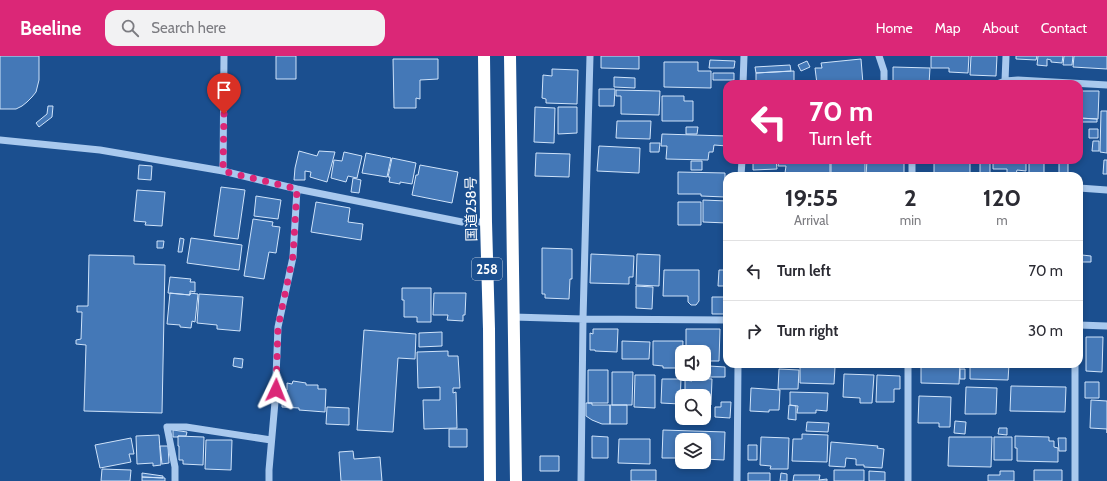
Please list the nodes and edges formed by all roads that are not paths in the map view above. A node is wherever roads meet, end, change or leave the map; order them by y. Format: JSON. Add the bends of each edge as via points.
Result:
{"nodes":[{"id":1,"x":224,"y":56,"type":"edge"},
{"id":2,"x":484,"y":56,"type":"edge"},
{"id":3,"x":510,"y":56,"type":"edge"},
{"id":4,"x":590,"y":56,"type":"edge"},
{"id":5,"x":744,"y":56,"type":"edge"},
{"id":6,"x":879,"y":56,"type":"edge"},
{"id":7,"x":1006,"y":56,"type":"edge"},
{"id":8,"x":743,"y":80,"type":"edge"},
{"id":9,"x":884,"y":80,"type":"edge"},
{"id":10,"x":1005,"y":80,"type":"edge"},
{"id":11,"x":1083,"y":84,"type":"edge"},
{"id":12,"x":1107,"y":85,"type":"edge"},
{"id":13,"x":0,"y":140,"type":"edge"},
{"id":14,"x":223,"y":171,"type":"junction"},
{"id":15,"x":1083,"y":188,"type":"edge"},
{"id":16,"x":297,"y":189,"type":"junction"},
{"id":17,"x":1107,"y":190,"type":"edge"},
{"id":18,"x":486,"y":222,"type":"junction"},
{"id":19,"x":514,"y":317,"type":"junction"},
{"id":20,"x":583,"y":319,"type":"junction"},
{"id":21,"x":723,"y":320,"type":"edge"},
{"id":22,"x":1083,"y":325,"type":"edge"},
{"id":23,"x":1107,"y":326,"type":"edge"},
{"id":24,"x":738,"y":368,"type":"edge"},
{"id":25,"x":908,"y":368,"type":"edge"},
{"id":26,"x":1075,"y":368,"type":"edge"},
{"id":27,"x":272,"y":440,"type":"junction"},
{"id":28,"x":175,"y":481,"type":"edge"},
{"id":29,"x":270,"y":481,"type":"edge"},
{"id":30,"x":490,"y":481,"type":"edge"},
{"id":31,"x":516,"y":481,"type":"edge"},
{"id":32,"x":581,"y":481,"type":"edge"},
{"id":33,"x":737,"y":481,"type":"edge"},
{"id":34,"x":908,"y":481,"type":"edge"},
{"id":35,"x":1075,"y":481,"type":"edge"}],
"edges":[{"from":1,"to":14,"type":"street"},
{"from":2,"to":18,"type":"highway","name":"国道258号","number":"258"},
{"from":3,"to":19,"type":"highway","number":"258"},
{"from":4,"to":20,"type":"street"},
{"from":5,"to":8,"type":"street"},
{"from":6,"to":9,"type":"street"},
{"from":7,"to":10,"type":"street"},
{"from":11,"to":12,"type":"street"},
{"from":13,"to":14,"type":"street","via":[[100,150]]},
{"from":14,"to":16,"type":"street"},
{"from":15,"to":17,"type":"street"},
{"from":16,"to":18,"type":"street","via":[[462,222]]},
{"from":16,"to":27,"type":"street","via":[[293,256],[278,327]]},
{"from":18,"to":30,"type":"highway","name":"国道258号","number":"258"},
{"from":19,"to":20,"type":"street"},
{"from":19,"to":31,"type":"highway","number":"258"},
{"from":20,"to":21,"type":"street"},
{"from":20,"to":32,"type":"street"},
{"from":22,"to":23,"type":"street"},
{"from":24,"to":33,"type":"street"},
{"from":25,"to":34,"type":"street"},
{"from":26,"to":35,"type":"street"},
{"from":27,"to":28,"type":"street","via":[[186,427],[167,427],[175,467]]},
{"from":27,"to":29,"type":"street"}]}
